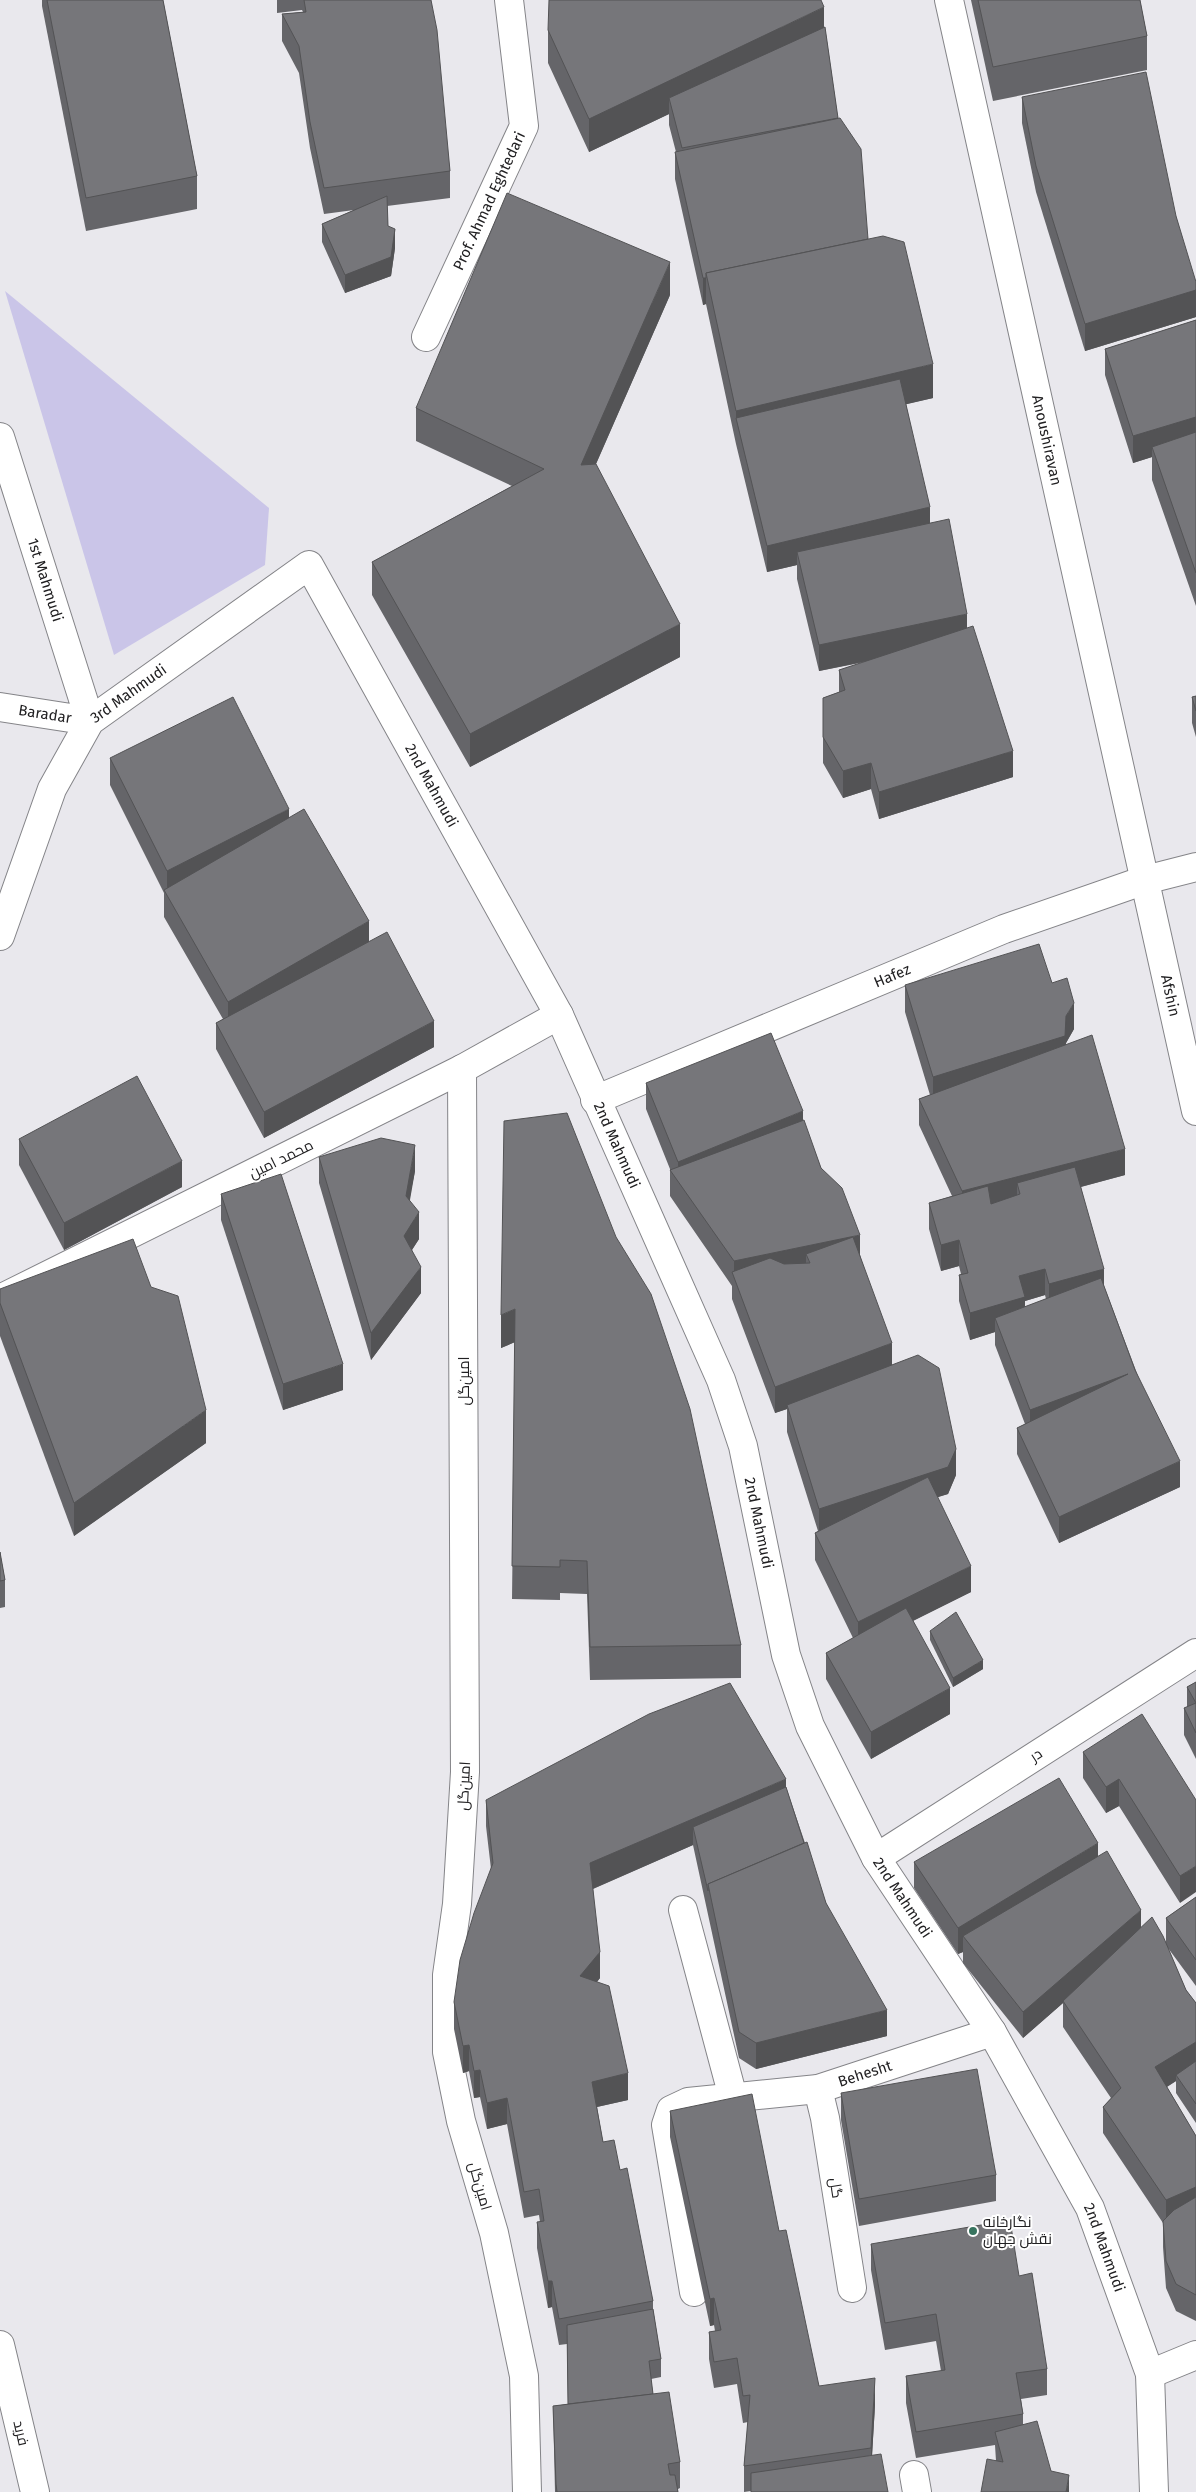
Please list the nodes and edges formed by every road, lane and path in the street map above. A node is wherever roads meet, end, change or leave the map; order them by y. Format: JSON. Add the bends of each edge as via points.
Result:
{"nodes":[{"id":1,"x":509,"y":0,"type":"edge"},
{"id":2,"x":950,"y":0,"type":"edge"},
{"id":3,"x":426,"y":337,"type":"dead end"},
{"id":4,"x":0,"y":438,"type":"edge"},
{"id":5,"x":309,"y":565,"type":"joint"},
{"id":6,"x":0,"y":707,"type":"edge"},
{"id":7,"x":90,"y":721,"type":"junction"},
{"id":8,"x":1196,"y":867,"type":"edge"},
{"id":9,"x":1145,"y":880,"type":"junction"},
{"id":10,"x":0,"y":936,"type":"edge"},
{"id":11,"x":558,"y":1015,"type":"junction"},
{"id":12,"x":462,"y":1069,"type":"junction"},
{"id":13,"x":595,"y":1100,"type":"junction"},
{"id":14,"x":1196,"y":1111,"type":"edge"},
{"id":15,"x":0,"y":1299,"type":"edge"},
{"id":16,"x":1196,"y":1653,"type":"edge"},
{"id":17,"x":876,"y":1858,"type":"junction"},
{"id":18,"x":683,"y":1910,"type":"dead end"},
{"id":19,"x":992,"y":2032,"type":"junction"},
{"id":20,"x":818,"y":2089,"type":"junction"},
{"id":21,"x":733,"y":2097,"type":"junction"},
{"id":22,"x":852,"y":2288,"type":"dead end"},
{"id":23,"x":694,"y":2292,"type":"dead end"},
{"id":24,"x":0,"y":2345,"type":"edge"},
{"id":25,"x":1196,"y":2355,"type":"edge"},
{"id":26,"x":1150,"y":2374,"type":"junction"},
{"id":27,"x":35,"y":2492,"type":"edge"},
{"id":28,"x":527,"y":2492,"type":"edge"},
{"id":29,"x":1154,"y":2492,"type":"edge"}],
"edges":[{"from":1,"to":3,"type":"street","name":"Prof. Ahmad Eghtedari","via":[[524,126]]},
{"from":2,"to":9,"type":"street","name":"Anoushiravan"},
{"from":4,"to":7,"type":"street","name":"1st Mahmudi"},
{"from":5,"to":7,"type":"street","name":"3rd Mahmudi"},
{"from":5,"to":11,"type":"street","name":"2nd Mahmudi"},
{"from":6,"to":7,"type":"street","name":"Baradar"},
{"from":7,"to":10,"type":"street","name":"3rd Mahmudi","via":[[52,789]]},
{"from":8,"to":9,"type":"street","name":"Hafez"},
{"from":9,"to":13,"type":"street","name":"Hafez","via":[[1004,929]]},
{"from":9,"to":14,"type":"street","name":"Afshin"},
{"from":11,"to":12,"type":"street","name":"محمد امین"},
{"from":11,"to":13,"type":"street","name":"2nd Mahmudi"},
{"from":12,"to":15,"type":"street","name":"محمد امین"},
{"from":12,"to":28,"type":"street","name":"امین‌گل","via":[[465,1772],[457,1904],[447,1975],[447,2052],[461,2120],[494,2233],[524,2376]]},
{"from":13,"to":17,"type":"street","name":"2nd Mahmudi","via":[[721,1380],[743,1446],[786,1655],[810,1726]]},
{"from":16,"to":17,"type":"street","name":"در"},
{"from":17,"to":19,"type":"street","name":"2nd Mahmudi"},
{"from":18,"to":21,"type":"street"},
{"from":19,"to":20,"type":"street","name":"Behesht"},
{"from":19,"to":26,"type":"street","name":"2nd Mahmudi","via":[[1090,2208]]},
{"from":20,"to":21,"type":"street","name":"Behesht"},
{"from":20,"to":22,"type":"street","name":"گل"},
{"from":21,"to":23,"type":"street","name":"Behesht","via":[[688,2102],[671,2110],[666,2125]]},
{"from":24,"to":27,"type":"street","name":"فرید"},
{"from":25,"to":26,"type":"street"},
{"from":26,"to":29,"type":"street","name":"2nd Mahmudi"}]}
